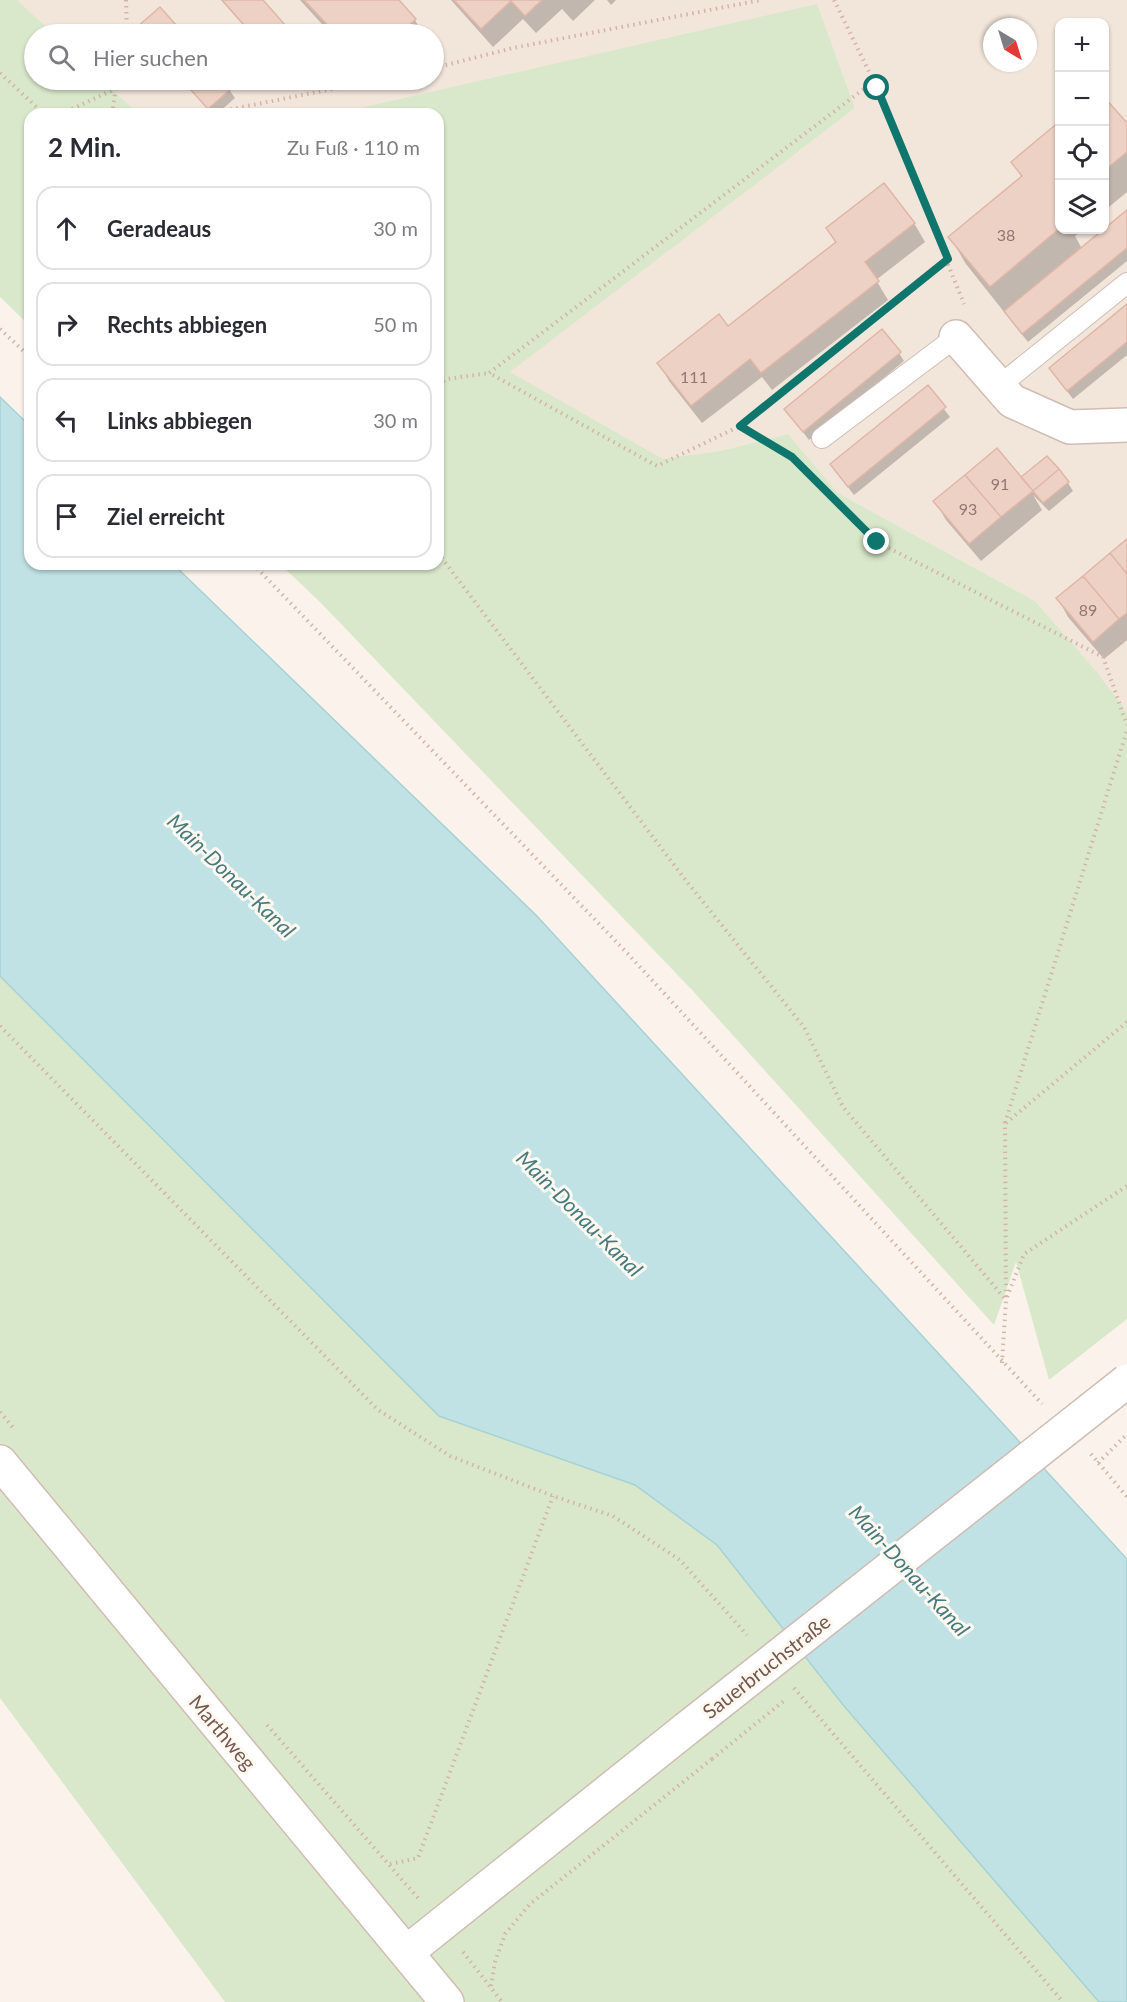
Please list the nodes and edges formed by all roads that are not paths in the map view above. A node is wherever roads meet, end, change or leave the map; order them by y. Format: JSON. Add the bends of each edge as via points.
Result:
{"nodes":[{"id":1,"x":1127,"y":283,"type":"edge"},
{"id":2,"x":956,"y":337,"type":"joint"},
{"id":3,"x":999,"y":386,"type":"junction"},
{"id":4,"x":1127,"y":425,"type":"edge"},
{"id":5,"x":822,"y":438,"type":"dead end"},
{"id":6,"x":1127,"y":1381,"type":"edge"},
{"id":7,"x":0,"y":1462,"type":"edge"},
{"id":8,"x":407,"y":1952,"type":"junction"},
{"id":9,"x":447,"y":2002,"type":"edge"}],
"edges":[{"from":1,"to":3,"type":"lane"},
{"from":2,"to":3,"type":"street"},
{"from":2,"to":5,"type":"lane"},
{"from":3,"to":4,"type":"street","via":[[1012,401],[1070,427]]},
{"from":6,"to":8,"type":"street","name":"Sauerbruchstraße","bridge":true},
{"from":7,"to":8,"type":"street","name":"Marthweg"},
{"from":8,"to":9,"type":"street","name":"Marthweg"}]}
